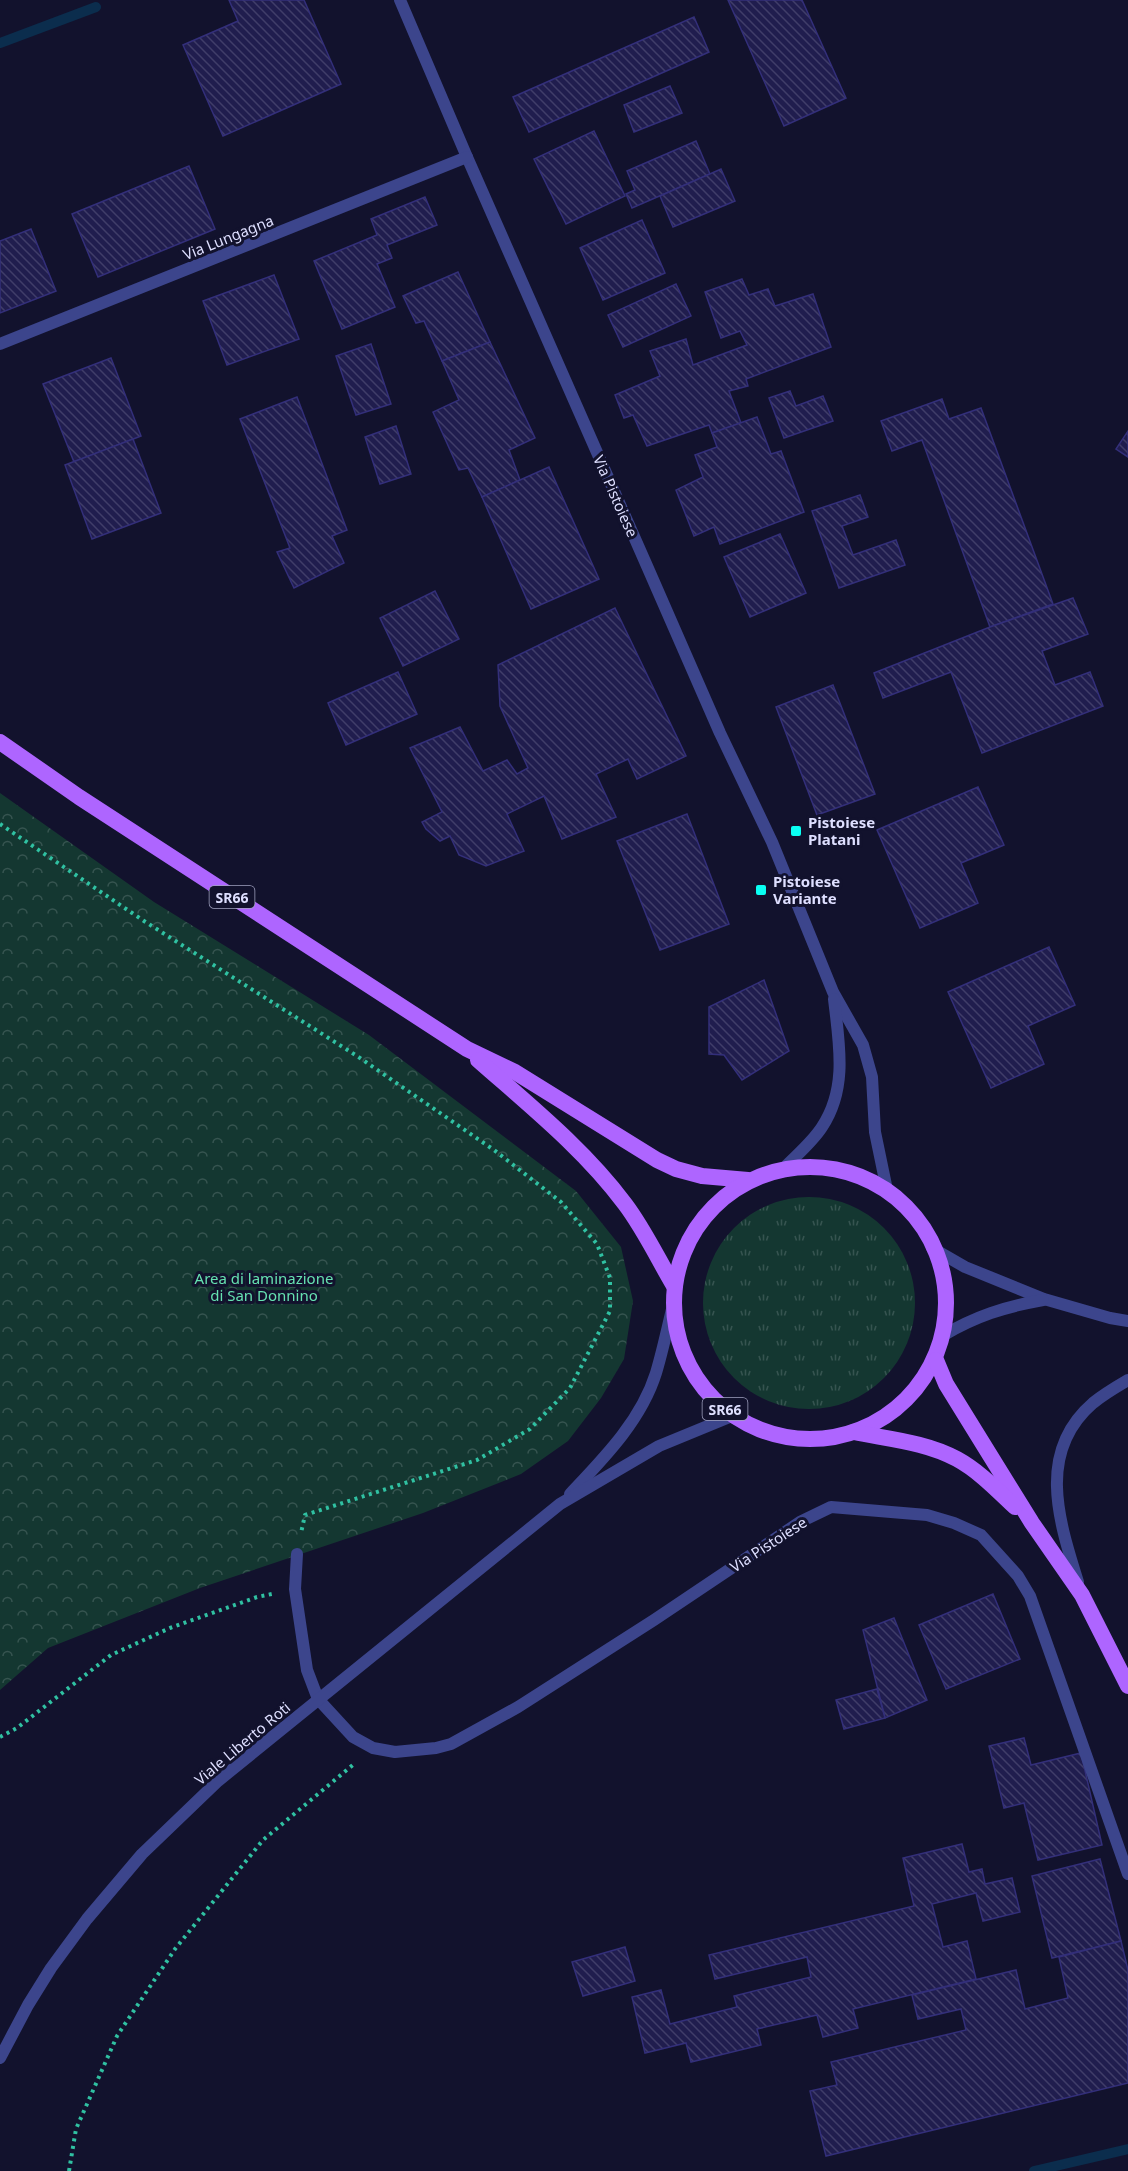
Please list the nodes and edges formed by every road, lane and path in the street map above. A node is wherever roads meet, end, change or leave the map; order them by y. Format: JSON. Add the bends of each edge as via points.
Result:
{"nodes":[{"id":1,"x":400,"y":0,"type":"edge"},
{"id":2,"x":467,"y":157,"type":"junction"},
{"id":3,"x":0,"y":344,"type":"edge"},
{"id":4,"x":0,"y":742,"type":"edge"},
{"id":5,"x":0,"y":824,"type":"edge"},
{"id":6,"x":833,"y":992,"type":"junction"},
{"id":7,"x":467,"y":1049,"type":"junction"},
{"id":8,"x":787,"y":1165,"type":"junction"},
{"id":9,"x":748,"y":1180,"type":"junction"},
{"id":10,"x":887,"y":1190,"type":"junction"},
{"id":11,"x":932,"y":1248,"type":"junction"},
{"id":12,"x":674,"y":1294,"type":"junction"},
{"id":13,"x":1044,"y":1299,"type":"junction"},
{"id":14,"x":1128,"y":1321,"type":"edge"},
{"id":15,"x":942,"y":1336,"type":"junction"},
{"id":16,"x":936,"y":1360,"type":"junction"},
{"id":17,"x":1128,"y":1380,"type":"edge"},
{"id":18,"x":1128,"y":1387,"type":"edge"},
{"id":19,"x":1112,"y":1389,"type":"junction"},
{"id":20,"x":732,"y":1416,"type":"junction"},
{"id":21,"x":854,"y":1432,"type":"junction"},
{"id":22,"x":560,"y":1504,"type":"junction"},
{"id":23,"x":1032,"y":1523,"type":"junction"},
{"id":24,"x":297,"y":1554,"type":"joint"},
{"id":25,"x":295,"y":1589,"type":"junction"},
{"id":26,"x":1082,"y":1595,"type":"junction"},
{"id":27,"x":1128,"y":1686,"type":"edge"},
{"id":28,"x":318,"y":1699,"type":"junction"},
{"id":29,"x":0,"y":1737,"type":"edge"},
{"id":30,"x":373,"y":1748,"type":"junction"},
{"id":31,"x":1128,"y":1874,"type":"edge"},
{"id":32,"x":0,"y":2058,"type":"edge"},
{"id":33,"x":69,"y":2171,"type":"edge"}],
"edges":[{"from":1,"to":2,"type":"street","name":"Via Pistoiese"},
{"from":2,"to":3,"type":"street","name":"Via Lungagna"},
{"from":2,"to":6,"type":"street","name":"Via Pistoiese","via":[[772,842]]},
{"from":4,"to":7,"type":"main road","number":"SR66"},
{"from":5,"to":24,"type":"path","via":[[494,1150],[561,1202],[597,1244],[609,1278],[610,1311],[570,1388],[530,1429],[477,1460],[305,1515]]},
{"from":6,"to":8,"type":"street","name":"Via Pistoiese","via":[[841,1074],[838,1092],[822,1129]]},
{"from":6,"to":10,"type":"street","name":"Via Pistoiese","via":[[869,1063],[875,1132]]},
{"from":7,"to":9,"type":"main road","number":"SR66","via":[[515,1071],[638,1150],[676,1169]]},
{"from":7,"to":12,"type":"main road","number":"SR66","via":[[594,1166],[627,1205]]},
{"from":8,"to":9,"type":"main road","name":"Via Pistoiese","number":"SR66"},
{"from":8,"to":10,"type":"main road","name":"Via Pistoiese","number":"SR66","via":[[841,1170]]},
{"from":9,"to":12,"type":"main road","name":"Via Pistoiese","number":"SR66","via":[[714,1208],[690,1237]]},
{"from":10,"to":11,"type":"main road","name":"Via Pistoiese","number":"SR66","via":[[909,1212]]},
{"from":11,"to":13,"type":"street","via":[[965,1267]]},
{"from":11,"to":15,"type":"main road","name":"Via Pistoiese","number":"SR66","via":[[944,1286]]},
{"from":12,"to":20,"type":"main road","name":"Via Pistoiese","number":"SR66","via":[[682,1345],[690,1362]]},
{"from":12,"to":22,"type":"street","name":"Viale Liberto Roti","via":[[656,1374],[642,1404],[613,1447]]},
{"from":13,"to":14,"type":"street"},
{"from":13,"to":15,"type":"street","via":[[980,1316]]},
{"from":15,"to":16,"type":"main road","name":"Via Pistoiese","number":"SR66"},
{"from":16,"to":21,"type":"main road","name":"Via Pistoiese","number":"SR66","via":[[903,1403],[884,1418]]},
{"from":16,"to":23,"type":"main road","name":"Via Pistoiese","number":"SR66","via":[[946,1384]]},
{"from":17,"to":19,"type":"street"},
{"from":18,"to":19,"type":"street"},
{"from":19,"to":26,"type":"street","via":[[1094,1402],[1072,1428],[1057,1470],[1058,1506]]},
{"from":20,"to":21,"type":"main road","name":"Via Pistoiese","number":"SR66","via":[[770,1434],[791,1438],[831,1438]]},
{"from":20,"to":22,"type":"street","name":"Viale Liberto Roti","via":[[659,1446]]},
{"from":21,"to":23,"type":"main road","name":"Via Pistoiese","number":"SR66","via":[[917,1445],[956,1459]]},
{"from":22,"to":28,"type":"street","name":"Viale Liberto Roti"},
{"from":23,"to":26,"type":"main road","name":"Via Pistoiese","number":"SR66"},
{"from":24,"to":25,"type":"street"},
{"from":25,"to":28,"type":"street","via":[[307,1670]]},
{"from":25,"to":29,"type":"path","via":[[258,1597],[170,1628],[111,1655]]},
{"from":26,"to":27,"type":"main road","name":"Via Pistoiese","number":"SR66"},
{"from":28,"to":30,"type":"street","name":"Via Pistoiese","via":[[353,1737]]},
{"from":28,"to":32,"type":"street","name":"Viale Liberto Roti","via":[[218,1781],[135,1863],[51,1968]]},
{"from":30,"to":31,"type":"street","name":"Via Pistoiese","via":[[418,1751],[451,1744],[518,1707],[800,1522],[831,1507],[927,1515],[981,1535],[1018,1576],[1030,1596]]},
{"from":30,"to":33,"type":"path","via":[[263,1840],[175,1949],[117,2036],[76,2129]]}]}
